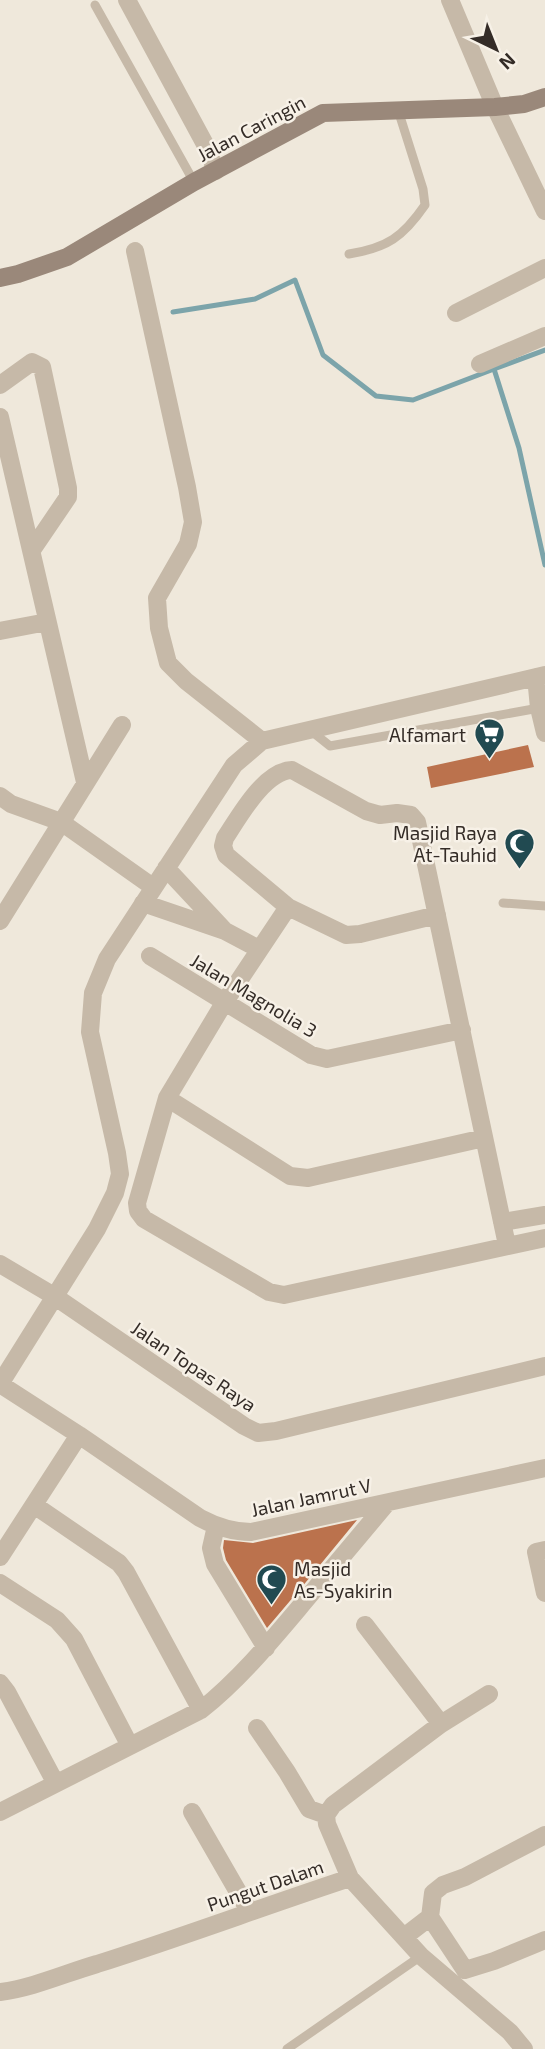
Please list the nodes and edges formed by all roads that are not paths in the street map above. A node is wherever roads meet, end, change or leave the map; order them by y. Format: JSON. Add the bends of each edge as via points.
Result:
{"nodes":[{"id":1,"x":127,"y":0,"type":"edge"},
{"id":2,"x":450,"y":0,"type":"edge"},
{"id":3,"x":95,"y":5,"type":"dead end"},
{"id":4,"x":545,"y":97,"type":"edge"},
{"id":5,"x":495,"y":107,"type":"junction"},
{"id":6,"x":398,"y":110,"type":"junction"},
{"id":7,"x":216,"y":171,"type":"junction"},
{"id":8,"x":194,"y":182,"type":"junction"},
{"id":9,"x":545,"y":211,"type":"edge"},
{"id":10,"x":135,"y":251,"type":"dead end"},
{"id":11,"x":349,"y":254,"type":"dead end"},
{"id":12,"x":545,"y":268,"type":"edge"},
{"id":13,"x":0,"y":278,"type":"edge"},
{"id":14,"x":456,"y":313,"type":"dead end"},
{"id":15,"x":545,"y":336,"type":"edge"},
{"id":16,"x":480,"y":364,"type":"dead end"},
{"id":17,"x":0,"y":386,"type":"edge"},
{"id":18,"x":0,"y":417,"type":"edge"},
{"id":19,"x":32,"y":550,"type":"junction"},
{"id":20,"x":47,"y":622,"type":"junction"},
{"id":21,"x":0,"y":631,"type":"edge"},
{"id":22,"x":540,"y":676,"type":"edge"},
{"id":23,"x":539,"y":708,"type":"junction"},
{"id":24,"x":122,"y":725,"type":"dead end"},
{"id":25,"x":310,"y":730,"type":"junction"},
{"id":26,"x":545,"y":733,"type":"edge"},
{"id":27,"x":262,"y":741,"type":"junction"},
{"id":28,"x":85,"y":782,"type":"junction"},
{"id":29,"x":0,"y":796,"type":"edge"},
{"id":30,"x":61,"y":822,"type":"junction"},
{"id":31,"x":166,"y":868,"type":"junction"},
{"id":32,"x":153,"y":887,"type":"junction"},
{"id":33,"x":143,"y":903,"type":"junction"},
{"id":34,"x":503,"y":904,"type":"dead end"},
{"id":35,"x":545,"y":906,"type":"edge"},
{"id":36,"x":288,"y":907,"type":"junction"},
{"id":37,"x":437,"y":915,"type":"junction"},
{"id":38,"x":0,"y":921,"type":"edge"},
{"id":39,"x":225,"y":931,"type":"junction"},
{"id":40,"x":259,"y":949,"type":"junction"},
{"id":41,"x":150,"y":956,"type":"dead end"},
{"id":42,"x":224,"y":1003,"type":"junction"},
{"id":43,"x":461,"y":1030,"type":"junction"},
{"id":44,"x":167,"y":1098,"type":"junction"},
{"id":45,"x":484,"y":1139,"type":"junction"},
{"id":46,"x":545,"y":1215,"type":"edge"},
{"id":47,"x":502,"y":1222,"type":"junction"},
{"id":48,"x":545,"y":1238,"type":"edge"},
{"id":49,"x":507,"y":1245,"type":"junction"},
{"id":50,"x":0,"y":1264,"type":"edge"},
{"id":51,"x":54,"y":1296,"type":"junction"},
{"id":52,"x":545,"y":1366,"type":"edge"},
{"id":53,"x":0,"y":1384,"type":"edge"},
{"id":54,"x":79,"y":1435,"type":"junction"},
{"id":55,"x":545,"y":1468,"type":"edge"},
{"id":56,"x":387,"y":1503,"type":"junction"},
{"id":57,"x":34,"y":1505,"type":"junction"},
{"id":58,"x":216,"y":1526,"type":"junction"},
{"id":59,"x":545,"y":1550,"type":"edge"},
{"id":60,"x":0,"y":1557,"type":"edge"},
{"id":61,"x":0,"y":1583,"type":"edge"},
{"id":62,"x":545,"y":1593,"type":"edge"},
{"id":63,"x":365,"y":1625,"type":"dead end"},
{"id":64,"x":266,"y":1648,"type":"junction"},
{"id":65,"x":0,"y":1683,"type":"edge"},
{"id":66,"x":489,"y":1694,"type":"dead end"},
{"id":67,"x":201,"y":1710,"type":"junction"},
{"id":68,"x":442,"y":1724,"type":"junction"},
{"id":69,"x":257,"y":1728,"type":"dead end"},
{"id":70,"x":130,"y":1746,"type":"junction"},
{"id":71,"x":55,"y":1782,"type":"junction"},
{"id":72,"x":0,"y":1812,"type":"edge"},
{"id":73,"x":192,"y":1812,"type":"dead end"},
{"id":74,"x":326,"y":1815,"type":"junction"},
{"id":75,"x":545,"y":1835,"type":"edge"},
{"id":76,"x":349,"y":1878,"type":"junction"},
{"id":77,"x":249,"y":1911,"type":"junction"},
{"id":78,"x":430,"y":1917,"type":"junction"},
{"id":79,"x":404,"y":1937,"type":"junction"},
{"id":80,"x":545,"y":1940,"type":"edge"},
{"id":81,"x":421,"y":1956,"type":"junction"},
{"id":82,"x":0,"y":1992,"type":"edge"},
{"id":83,"x":287,"y":2049,"type":"edge"},
{"id":84,"x":524,"y":2049,"type":"edge"}],
"edges":[{"from":1,"to":7,"type":"street"},
{"from":2,"to":5,"type":"street"},
{"from":3,"to":8,"type":"lane"},
{"from":4,"to":5,"type":"main road","name":"Jalan Caringin"},
{"from":5,"to":6,"type":"main road","name":"Jalan Caringin"},
{"from":5,"to":9,"type":"street"},
{"from":6,"to":7,"type":"main road","name":"Jalan Caringin","via":[[323,113]]},
{"from":6,"to":11,"type":"lane","via":[[425,205],[388,244]]},
{"from":7,"to":8,"type":"main road","name":"Jalan Caringin"},
{"from":8,"to":13,"type":"main road","name":"Jalan Caringin","via":[[67,257]]},
{"from":10,"to":27,"type":"street","via":[[193,522],[188,544],[157,597],[162,640],[168,663]]},
{"from":12,"to":14,"type":"street"},
{"from":15,"to":16,"type":"street"},
{"from":17,"to":19,"type":"street","via":[[32,362],[42,367],[68,488],[68,497]]},
{"from":18,"to":19,"type":"street"},
{"from":19,"to":20,"type":"street"},
{"from":20,"to":21,"type":"street"},
{"from":20,"to":28,"type":"street"},
{"from":22,"to":23,"type":"street"},
{"from":22,"to":25,"type":"street"},
{"from":23,"to":25,"type":"lane","via":[[330,746]]},
{"from":23,"to":26,"type":"street"},
{"from":24,"to":28,"type":"street"},
{"from":25,"to":27,"type":"street"},
{"from":27,"to":31,"type":"street","via":[[234,765]]},
{"from":28,"to":30,"type":"street"},
{"from":29,"to":30,"type":"street"},
{"from":30,"to":32,"type":"street"},
{"from":30,"to":38,"type":"street"},
{"from":31,"to":32,"type":"street"},
{"from":31,"to":39,"type":"street"},
{"from":32,"to":33,"type":"street"},
{"from":33,"to":39,"type":"street"},
{"from":33,"to":51,"type":"street","via":[[107,959],[93,993],[90,1031],[120,1174],[97,1229]]},
{"from":34,"to":35,"type":"lane"},
{"from":36,"to":37,"type":"street","via":[[346,935]]},
{"from":36,"to":37,"type":"street","via":[[233,862],[223,846],[259,790],[284,770],[292,770],[366,811],[411,815],[417,822]]},
{"from":36,"to":40,"type":"street"},
{"from":37,"to":43,"type":"street"},
{"from":39,"to":40,"type":"street"},
{"from":40,"to":42,"type":"street"},
{"from":41,"to":42,"type":"street","name":"Jalan Magnolia 3"},
{"from":42,"to":43,"type":"street","name":"Jalan Magnolia 3","via":[[311,1055],[327,1059]]},
{"from":42,"to":44,"type":"street"},
{"from":43,"to":45,"type":"street"},
{"from":44,"to":45,"type":"street","via":[[290,1176],[308,1178]]},
{"from":44,"to":49,"type":"street","via":[[138,1211],[153,1225],[269,1293],[284,1295]]},
{"from":45,"to":47,"type":"street"},
{"from":46,"to":47,"type":"street"},
{"from":47,"to":49,"type":"street"},
{"from":48,"to":49,"type":"street"},
{"from":50,"to":51,"type":"street","name":"Jalan Topas Raya"},
{"from":51,"to":52,"type":"street","name":"Jalan Topas Raya","via":[[258,1433]]},
{"from":51,"to":53,"type":"street"},
{"from":53,"to":54,"type":"street","name":"Jalan Jamrut V"},
{"from":54,"to":57,"type":"street"},
{"from":54,"to":58,"type":"street","name":"Jalan Jamrut V"},
{"from":55,"to":56,"type":"street","name":"Jalan Jamrut V"},
{"from":56,"to":58,"type":"street","name":"Jalan Jamrut V","via":[[251,1532]]},
{"from":56,"to":64,"type":"street"},
{"from":57,"to":60,"type":"street"},
{"from":57,"to":67,"type":"street","via":[[119,1563]]},
{"from":58,"to":64,"type":"street","via":[[211,1548],[215,1564]]},
{"from":59,"to":62,"type":"street","via":[[536,1552]]},
{"from":61,"to":70,"type":"street","via":[[64,1626]]},
{"from":63,"to":68,"type":"street"},
{"from":64,"to":67,"type":"street"},
{"from":65,"to":71,"type":"street"},
{"from":66,"to":68,"type":"street"},
{"from":67,"to":70,"type":"street"},
{"from":68,"to":74,"type":"street","via":[[333,1805]]},
{"from":69,"to":74,"type":"street","via":[[309,1809]]},
{"from":70,"to":71,"type":"street"},
{"from":71,"to":72,"type":"street"},
{"from":73,"to":77,"type":"street"},
{"from":74,"to":76,"type":"street"},
{"from":75,"to":78,"type":"street","via":[[443,1885],[433,1894]]},
{"from":76,"to":77,"type":"street","name":"Pungut Dalam"},
{"from":76,"to":79,"type":"street","name":"Pungut Dalam"},
{"from":77,"to":82,"type":"street","name":"Pungut Dalam","via":[[167,1942]]},
{"from":78,"to":79,"type":"street"},
{"from":78,"to":80,"type":"street","via":[[465,1969]]},
{"from":79,"to":81,"type":"street","name":"Pungut Dalam"},
{"from":81,"to":83,"type":"lane"},
{"from":81,"to":84,"type":"street","name":"Pungut Dalam"}]}
